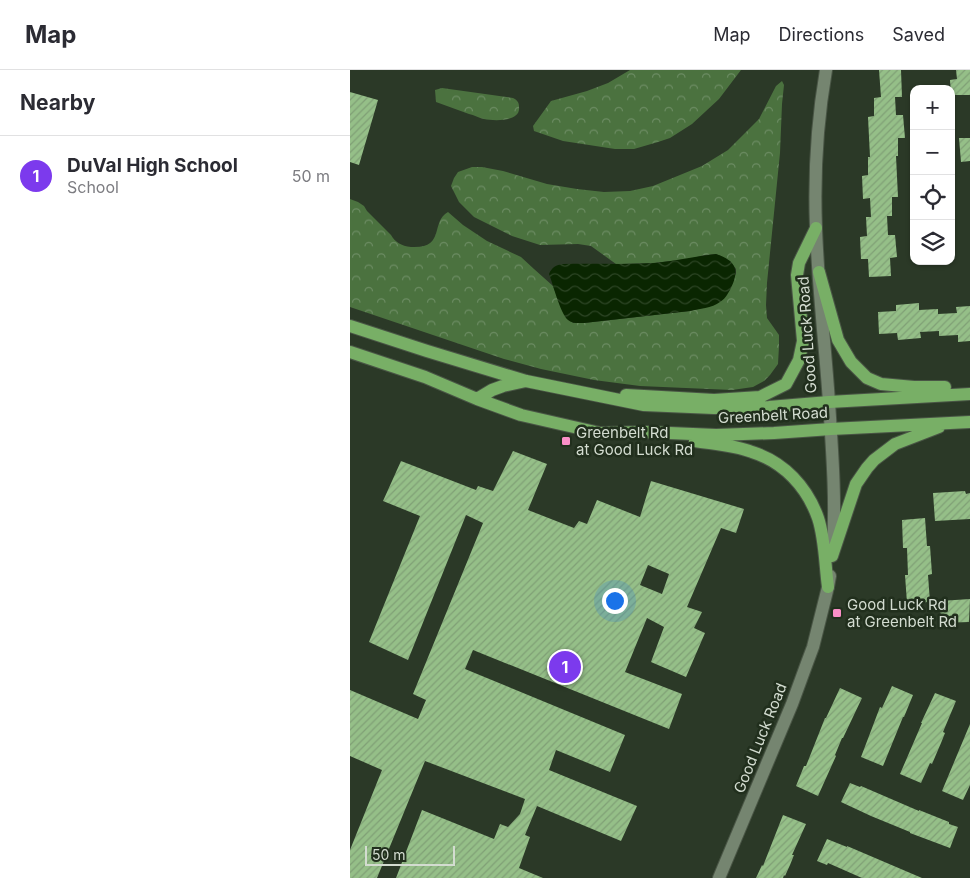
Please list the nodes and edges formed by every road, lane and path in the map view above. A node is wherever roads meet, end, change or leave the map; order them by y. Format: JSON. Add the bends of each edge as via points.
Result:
{"nodes":[{"id":1,"x":826,"y":70,"type":"edge"},
{"id":2,"x":816,"y":228,"type":"junction"},
{"id":3,"x":818,"y":272,"type":"junction"},
{"id":4,"x":350,"y":326,"type":"edge"},
{"id":5,"x":350,"y":352,"type":"edge"},
{"id":6,"x":526,"y":381,"type":"junction"},
{"id":7,"x":970,"y":388,"type":"edge"},
{"id":8,"x":590,"y":394,"type":"junction"},
{"id":9,"x":970,"y":394,"type":"edge"},
{"id":10,"x":477,"y":399,"type":"junction"},
{"id":11,"x":828,"y":402,"type":"junction"},
{"id":12,"x":970,"y":422,"type":"edge"},
{"id":13,"x":950,"y":423,"type":"junction"},
{"id":14,"x":831,"y":429,"type":"junction"},
{"id":15,"x":646,"y":432,"type":"junction"},
{"id":16,"x":832,"y":556,"type":"junction"},
{"id":17,"x":828,"y":587,"type":"junction"},
{"id":18,"x":719,"y":878,"type":"edge"}],
"edges":[{"from":1,"to":2,"type":"main road","name":"Good Luck Road","via":[[816,163]]},
{"from":2,"to":3,"type":"main road","name":"Good Luck Road"},
{"from":2,"to":8,"type":"main road","via":[[799,263],[797,275],[803,341],[799,360],[786,384],[760,397],[714,400]]},
{"from":3,"to":7,"type":"main road","via":[[838,340],[851,362],[867,378],[881,384]]},
{"from":3,"to":11,"type":"main road","name":"Good Luck Road"},
{"from":4,"to":6,"type":"main road","name":"Greenbelt Road"},
{"from":5,"to":10,"type":"main road","name":"Greenbelt Road","via":[[425,377]]},
{"from":6,"to":8,"type":"main road","name":"Greenbelt Road"},
{"from":6,"to":10,"type":"main road","via":[[492,390]]},
{"from":8,"to":11,"type":"main road","name":"Greenbelt Road","via":[[644,405],[714,408],[769,408]]},
{"from":9,"to":11,"type":"main road","name":"Greenbelt Road"},
{"from":10,"to":15,"type":"main road","name":"Greenbelt Road","via":[[521,415],[600,433]]},
{"from":11,"to":14,"type":"main road","name":"Good Luck Road"},
{"from":12,"to":13,"type":"main road","name":"Greenbelt Road"},
{"from":13,"to":14,"type":"main road","name":"Greenbelt Road"},
{"from":13,"to":16,"type":"main road","via":[[895,444],[874,460],[856,484]]},
{"from":14,"to":15,"type":"main road","name":"Greenbelt Road","via":[[716,435]]},
{"from":14,"to":16,"type":"main road","name":"Good Luck Road","via":[[834,490]]},
{"from":15,"to":17,"type":"main road","via":[[750,451],[770,459],[788,472],[798,482],[818,518]]},
{"from":16,"to":17,"type":"main road","name":"Good Luck Road"},
{"from":17,"to":18,"type":"main road","name":"Good Luck Road","via":[[792,704]]}]}
